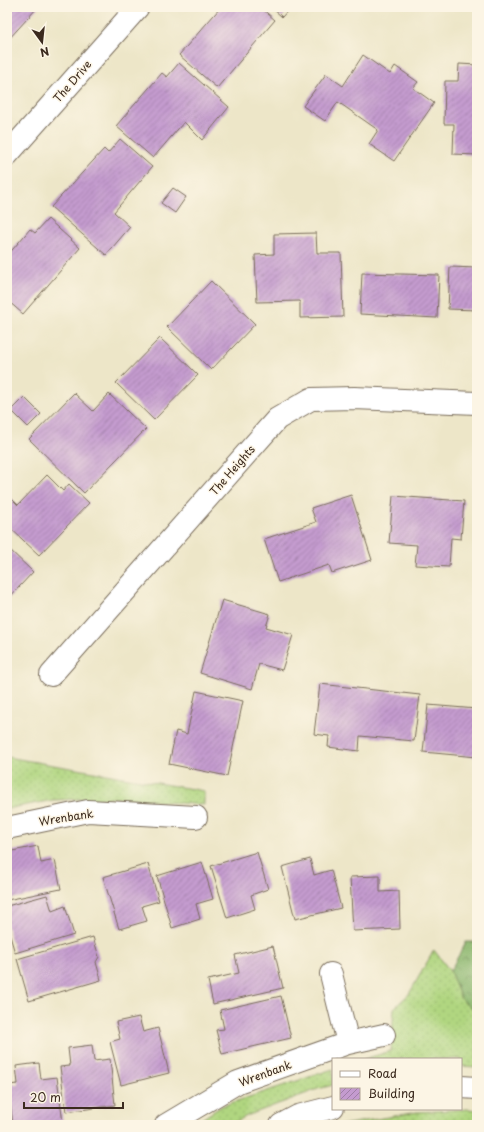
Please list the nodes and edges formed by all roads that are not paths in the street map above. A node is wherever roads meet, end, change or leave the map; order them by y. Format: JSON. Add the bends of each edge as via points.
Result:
{"nodes":[{"id":1,"x":138,"y":7,"type":"edge"},
{"id":2,"x":7,"y":155,"type":"edge"},
{"id":3,"x":477,"y":404,"type":"edge"},
{"id":4,"x":52,"y":675,"type":"dead end"},
{"id":5,"x":196,"y":817,"type":"dead end"},
{"id":6,"x":7,"y":828,"type":"edge"},
{"id":7,"x":331,"y":974,"type":"dead end"},
{"id":8,"x":384,"y":1035,"type":"dead end"},
{"id":9,"x":348,"y":1043,"type":"junction"},
{"id":10,"x":462,"y":1087,"type":"edge"},
{"id":11,"x":477,"y":1088,"type":"edge"},
{"id":12,"x":332,"y":1107,"type":"edge"},
{"id":13,"x":166,"y":1125,"type":"edge"},
{"id":14,"x":281,"y":1125,"type":"edge"}],
"edges":[{"from":1,"to":2,"type":"street","name":"The Drive"},
{"from":3,"to":4,"type":"street","name":"The Heights","via":[[354,398],[311,399],[277,420]]},
{"from":5,"to":6,"type":"street","name":"Wrenbank","via":[[88,811]]},
{"from":7,"to":9,"type":"street"},
{"from":8,"to":9,"type":"street","name":"Wrenbank"},
{"from":9,"to":13,"type":"street","name":"Wrenbank","via":[[238,1082]]},
{"from":10,"to":11,"type":"street"},
{"from":12,"to":14,"type":"street","via":[[298,1116]]}]}
